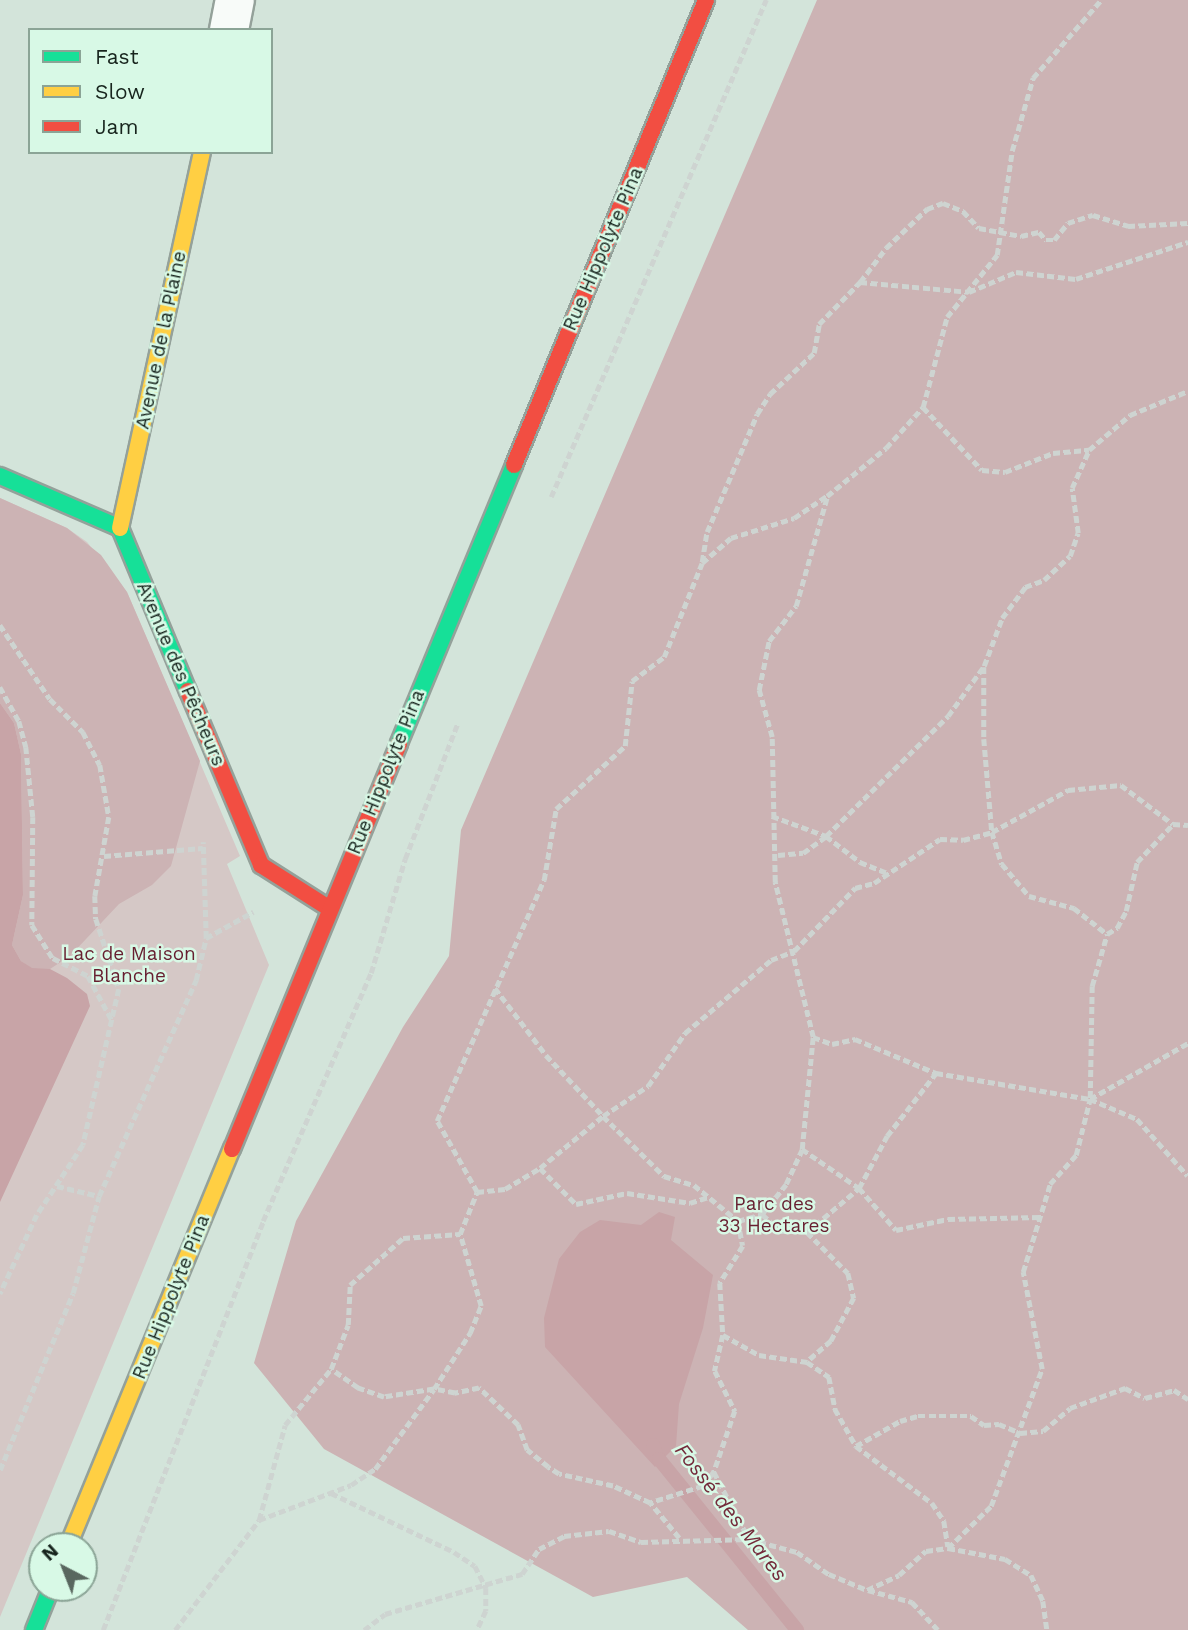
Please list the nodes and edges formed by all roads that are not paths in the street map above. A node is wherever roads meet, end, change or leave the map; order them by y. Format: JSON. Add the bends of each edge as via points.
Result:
{"nodes":[{"id":1,"x":235,"y":0,"type":"edge"},
{"id":2,"x":706,"y":0,"type":"edge"},
{"id":3,"x":229,"y":28,"type":"edge"},
{"id":4,"x":202,"y":154,"type":"edge"},
{"id":5,"x":0,"y":476,"type":"edge"},
{"id":6,"x":120,"y":528,"type":"junction"},
{"id":7,"x":330,"y":909,"type":"junction"},
{"id":8,"x":74,"y":1532,"type":"edge"},
{"id":9,"x":45,"y":1602,"type":"edge"},
{"id":10,"x":34,"y":1630,"type":"edge"}],
"edges":[{"from":1,"to":3,"type":"street"},
{"from":2,"to":7,"type":"main road","name":"Rue Hippolyte Pina"},
{"from":4,"to":6,"type":"main road","name":"Avenue de la Plaine"},
{"from":5,"to":6,"type":"main road"},
{"from":6,"to":7,"type":"main road","name":"Avenue des Pêcheurs","via":[[261,865]]},
{"from":7,"to":8,"type":"main road","name":"Rue Hippolyte Pina"},
{"from":9,"to":10,"type":"main road"}]}
